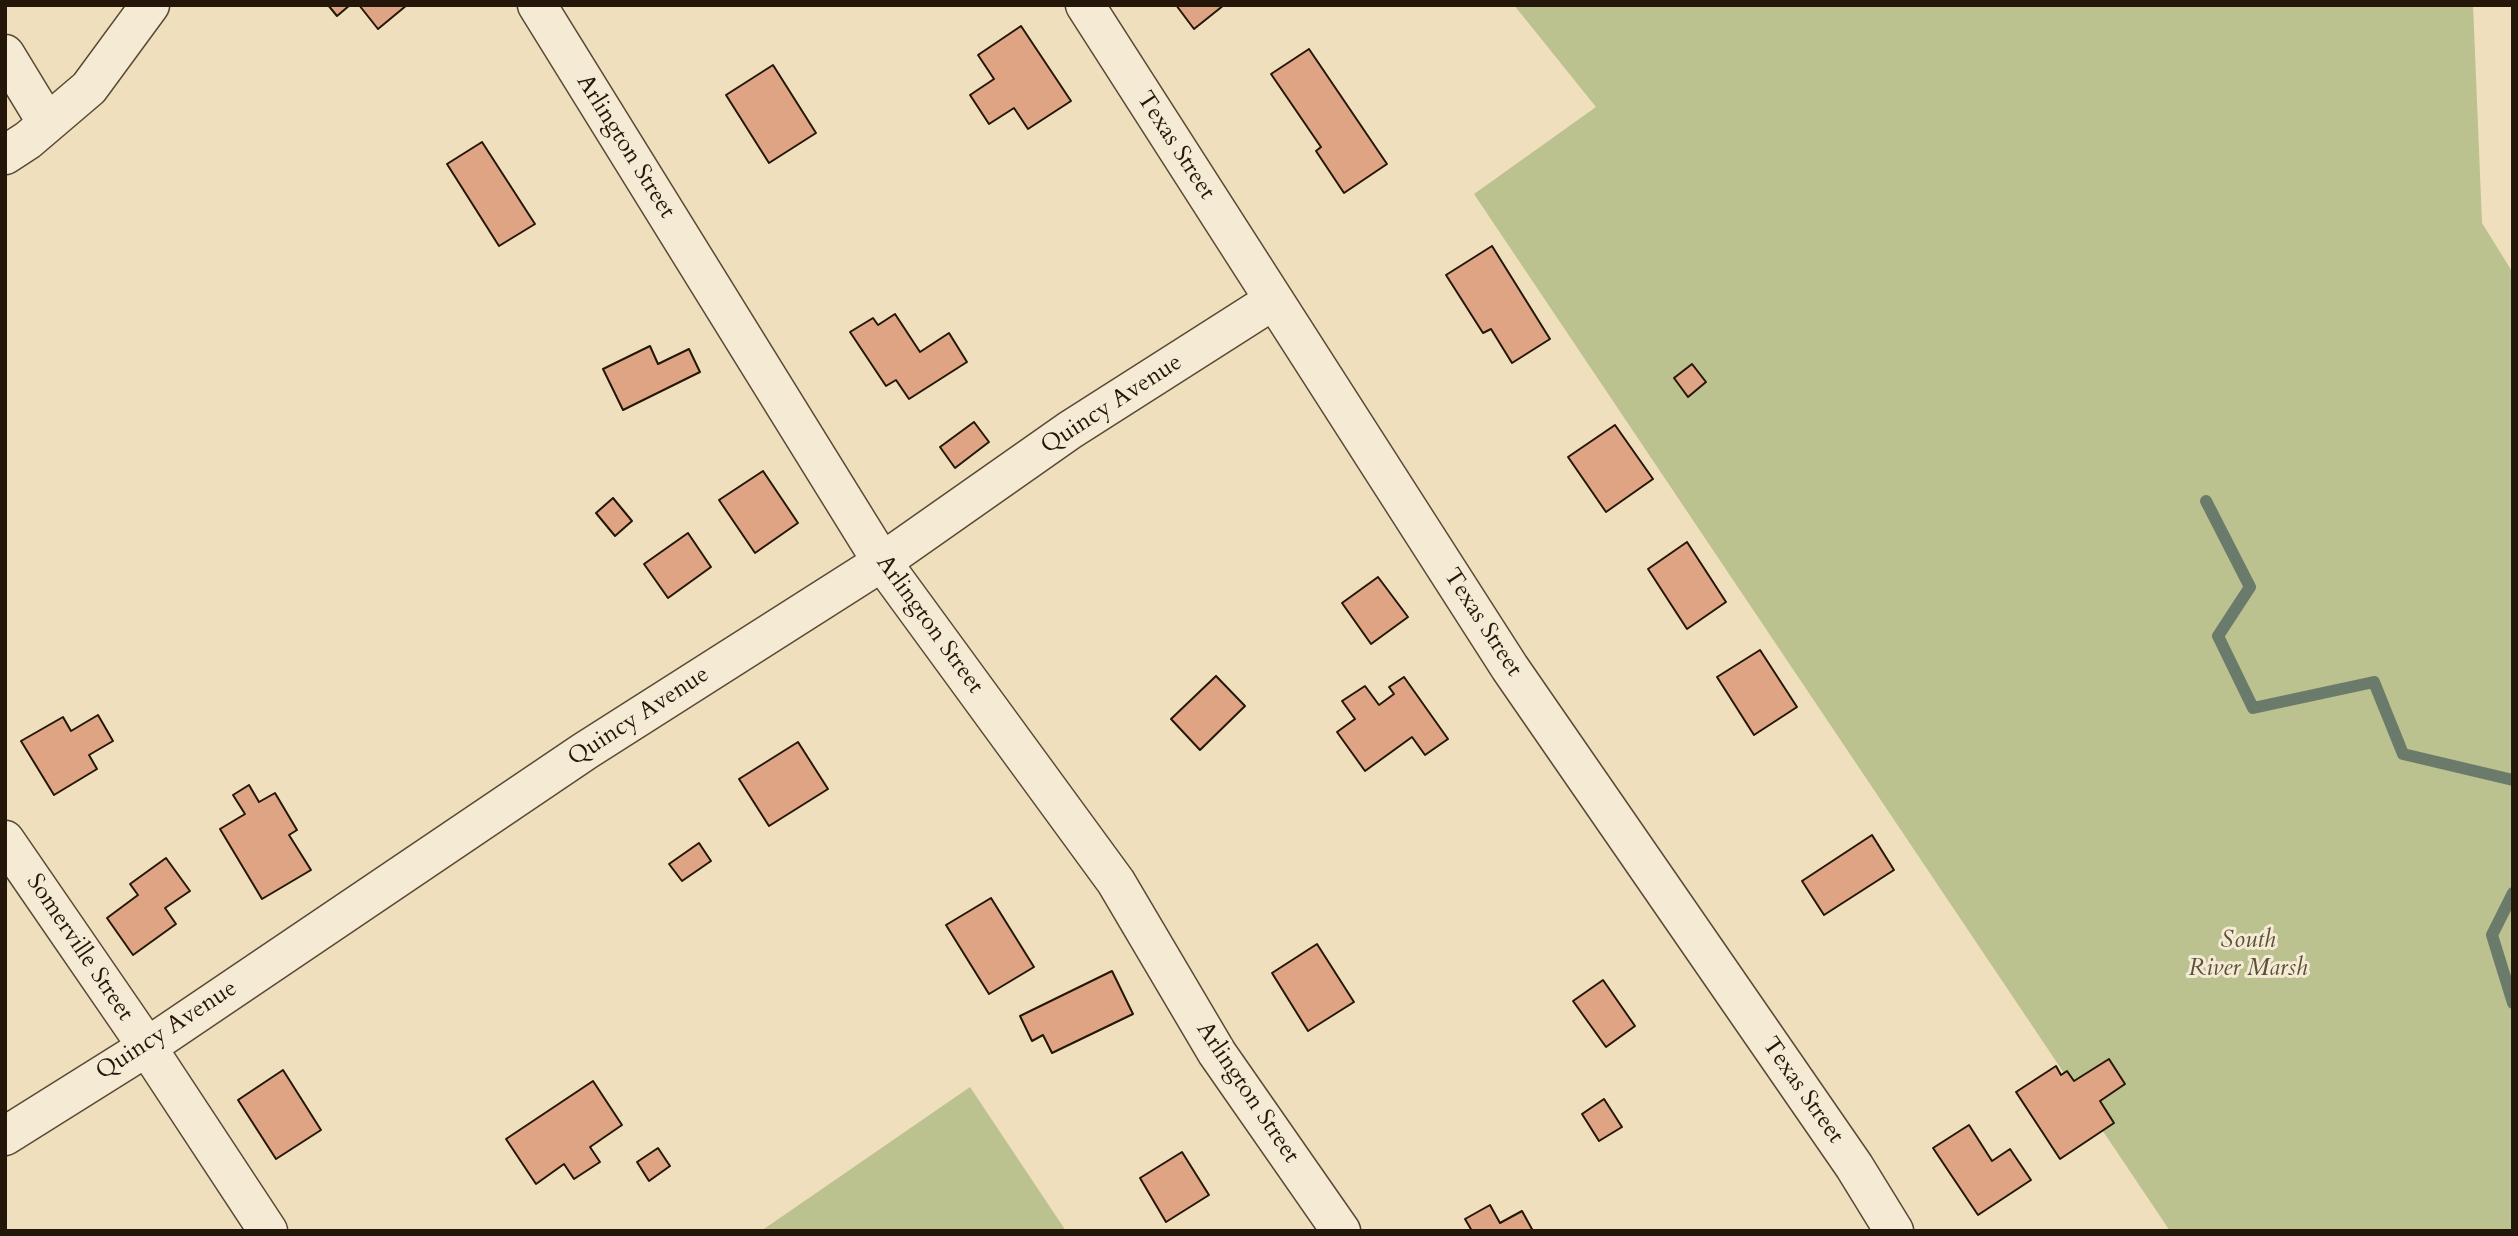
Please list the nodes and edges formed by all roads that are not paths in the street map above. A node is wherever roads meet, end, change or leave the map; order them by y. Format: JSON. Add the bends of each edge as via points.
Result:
{"nodes":[{"id":1,"x":150,"y":5,"type":"edge"},
{"id":2,"x":537,"y":5,"type":"edge"},
{"id":3,"x":1084,"y":5,"type":"edge"},
{"id":4,"x":5,"y":54,"type":"edge"},
{"id":5,"x":47,"y":123,"type":"junction"},
{"id":6,"x":5,"y":155,"type":"edge"},
{"id":7,"x":1274,"y":300,"type":"junction"},
{"id":8,"x":882,"y":562,"type":"junction"},
{"id":9,"x":5,"y":840,"type":"edge"},
{"id":10,"x":146,"y":1047,"type":"junction"},
{"id":11,"x":5,"y":1136,"type":"edge"},
{"id":12,"x":268,"y":1231,"type":"edge"},
{"id":13,"x":1341,"y":1231,"type":"edge"},
{"id":14,"x":1895,"y":1231,"type":"edge"}],
"edges":[{"from":1,"to":5,"type":"street","via":[[89,88]]},
{"from":2,"to":8,"type":"street","name":"Arlington Street"},
{"from":3,"to":7,"type":"street","name":"Texas Street"},
{"from":4,"to":5,"type":"street"},
{"from":5,"to":6,"type":"street"},
{"from":7,"to":8,"type":"street","name":"Quincy Avenue","via":[[1070,430]]},
{"from":7,"to":14,"type":"street","name":"Texas Street","via":[[1510,668]]},
{"from":8,"to":10,"type":"street","name":"Quincy Avenue","via":[[585,751]]},
{"from":8,"to":13,"type":"street","name":"Arlington Street","via":[[1116,882],[1217,1052]]},
{"from":9,"to":10,"type":"street","name":"Somerville Street"},
{"from":10,"to":11,"type":"street","name":"Quincy Avenue"},
{"from":10,"to":12,"type":"street","name":"Somerville Street"}]}
